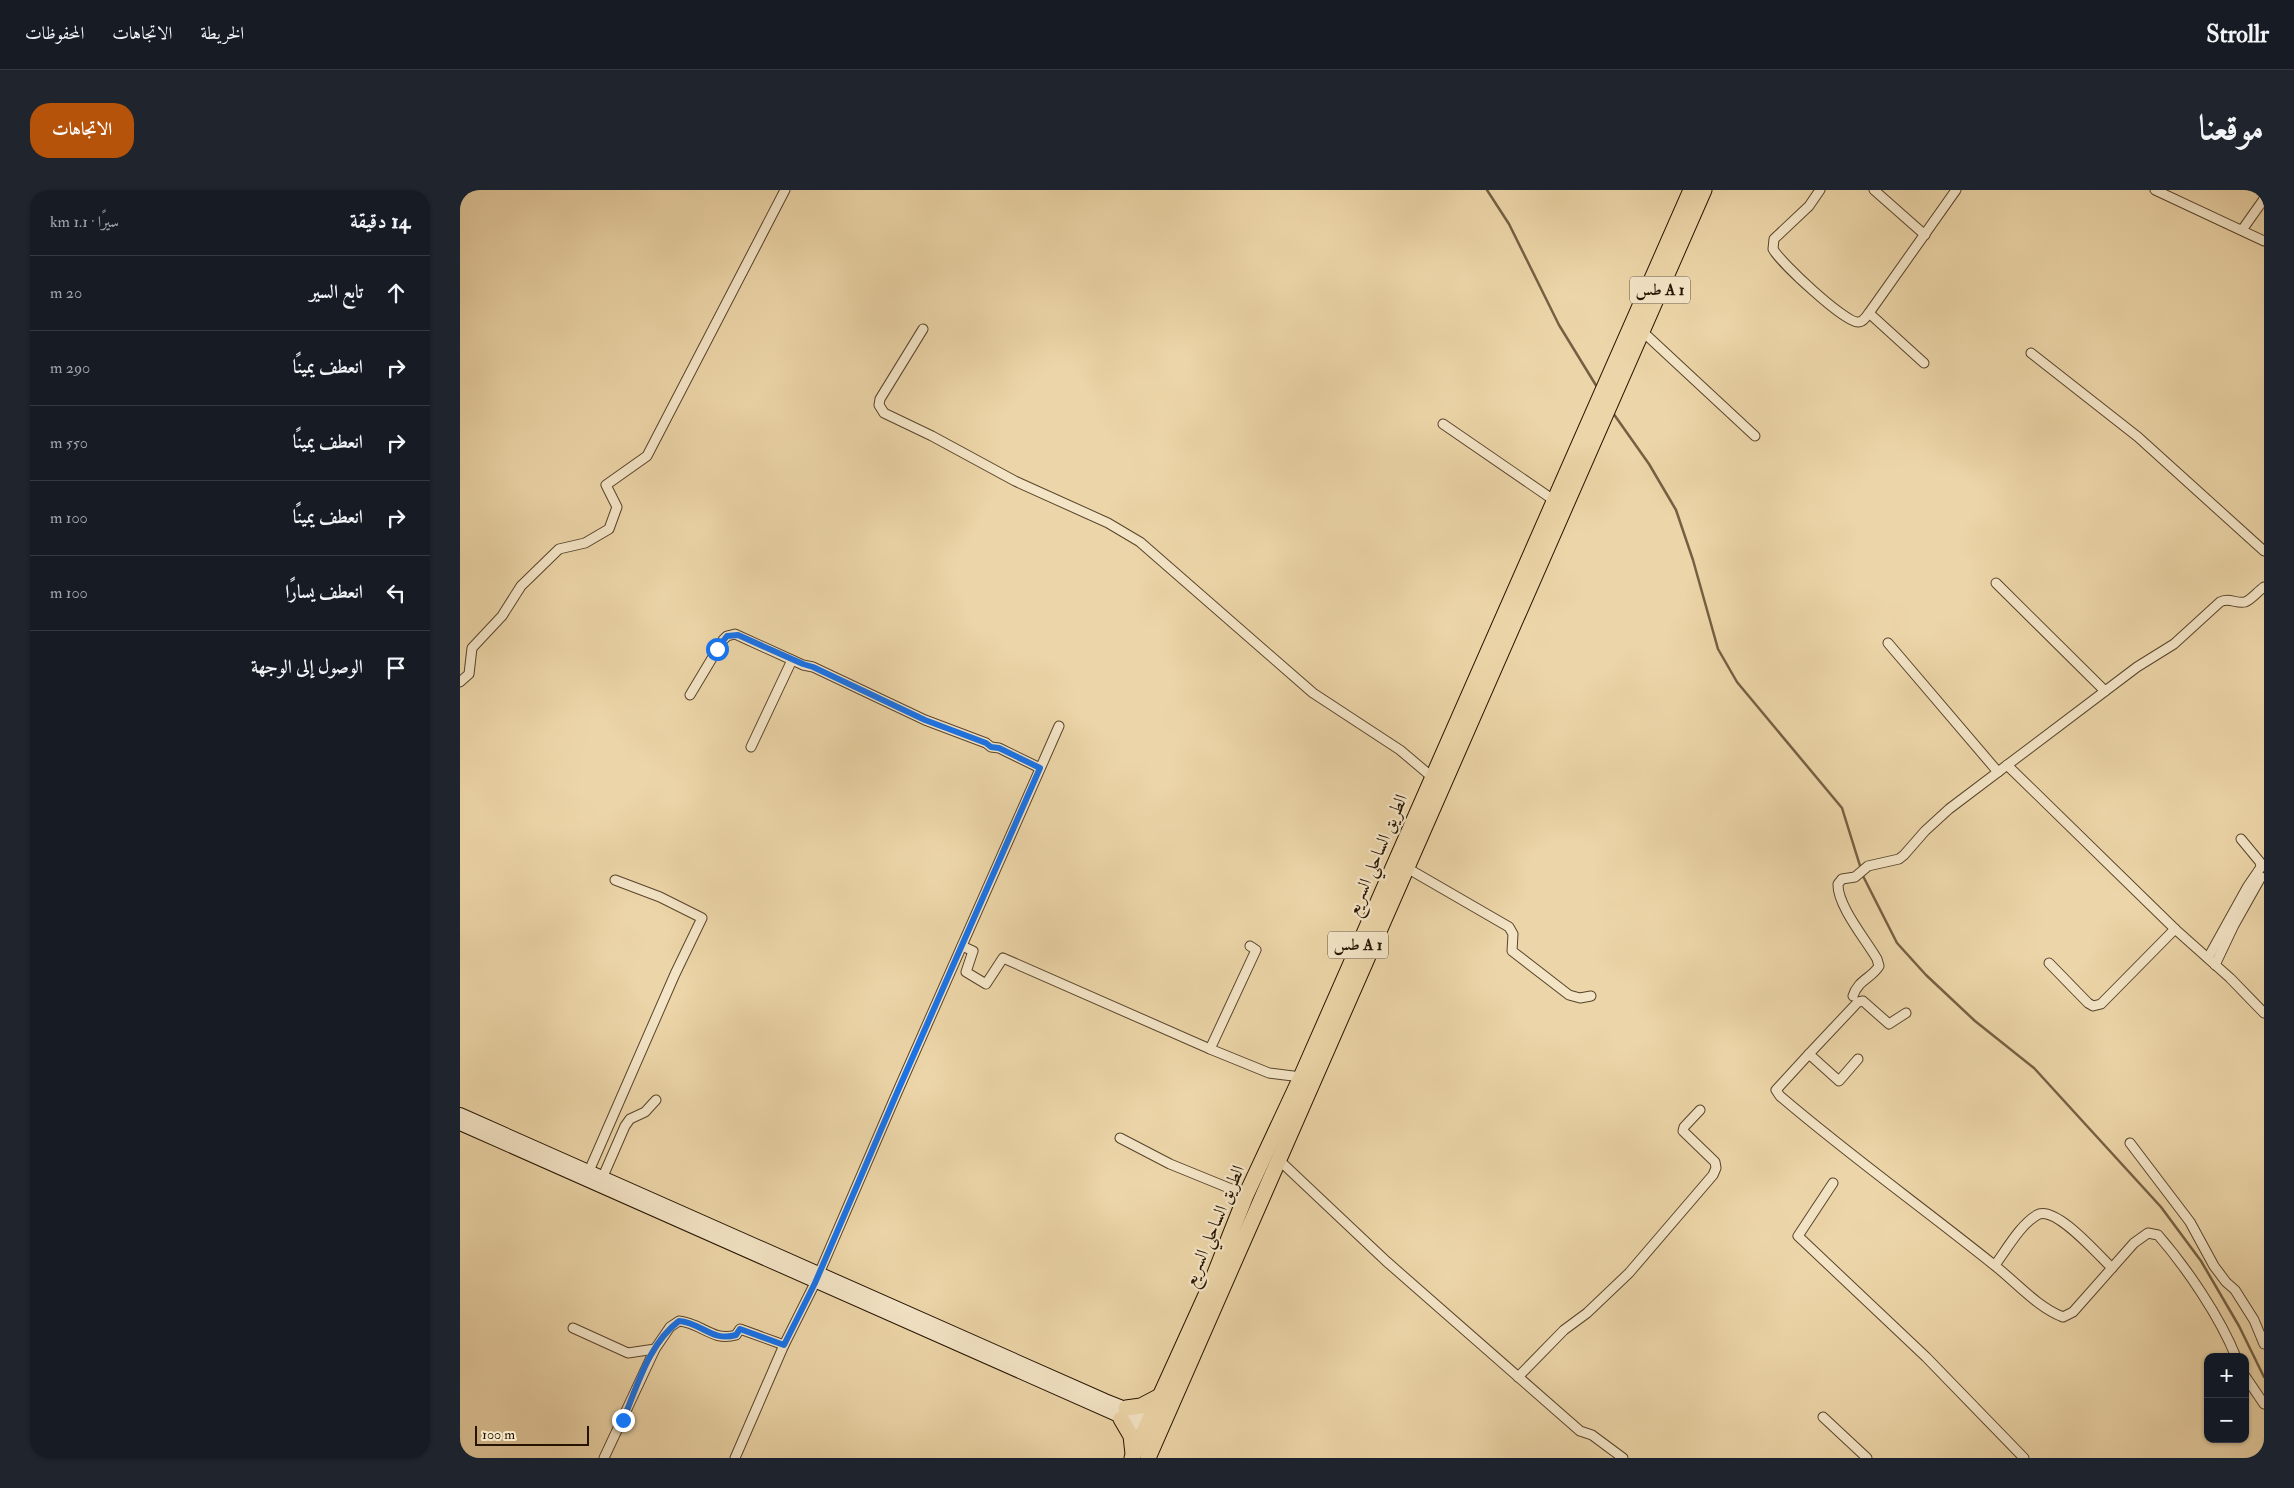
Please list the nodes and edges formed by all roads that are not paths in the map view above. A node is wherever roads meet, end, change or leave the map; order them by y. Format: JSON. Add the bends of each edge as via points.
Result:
{"nodes":[{"id":1,"x":785,"y":190,"type":"edge"},
{"id":2,"x":1691,"y":190,"type":"edge"},
{"id":3,"x":1704,"y":190,"type":"edge"},
{"id":4,"x":1820,"y":190,"type":"edge"},
{"id":5,"x":1874,"y":190,"type":"edge"},
{"id":6,"x":1956,"y":190,"type":"edge"},
{"id":7,"x":2155,"y":190,"type":"edge"},
{"id":8,"x":2264,"y":199,"type":"edge"},
{"id":9,"x":2242,"y":230,"type":"junction"},
{"id":10,"x":1925,"y":235,"type":"junction"},
{"id":11,"x":2264,"y":241,"type":"edge"},
{"id":12,"x":1869,"y":313,"type":"junction"},
{"id":13,"x":923,"y":329,"type":"dead end"},
{"id":14,"x":1642,"y":331,"type":"junction"},
{"id":15,"x":2031,"y":353,"type":"dead end"},
{"id":16,"x":1924,"y":363,"type":"dead end"},
{"id":17,"x":1611,"y":388,"type":"junction"},
{"id":18,"x":1443,"y":424,"type":"dead end"},
{"id":19,"x":1590,"y":435,"type":"junction"},
{"id":20,"x":1755,"y":436,"type":"dead end"},
{"id":21,"x":1555,"y":501,"type":"junction"},
{"id":22,"x":2264,"y":551,"type":"edge"},
{"id":23,"x":1996,"y":583,"type":"dead end"},
{"id":24,"x":2264,"y":586,"type":"edge"},
{"id":25,"x":1888,"y":643,"type":"dead end"},
{"id":26,"x":792,"y":660,"type":"junction"},
{"id":27,"x":460,"y":682,"type":"edge"},
{"id":28,"x":2105,"y":691,"type":"junction"},
{"id":29,"x":690,"y":695,"type":"dead end"},
{"id":30,"x":1059,"y":726,"type":"dead end"},
{"id":31,"x":751,"y":748,"type":"dead end"},
{"id":32,"x":2007,"y":764,"type":"junction"},
{"id":33,"x":1040,"y":768,"type":"junction"},
{"id":34,"x":1998,"y":772,"type":"junction"},
{"id":35,"x":1432,"y":777,"type":"junction"},
{"id":36,"x":2241,"y":839,"type":"dead end"},
{"id":37,"x":1407,"y":868,"type":"junction"},
{"id":38,"x":2264,"y":874,"type":"edge"},
{"id":39,"x":615,"y":880,"type":"dead end"},
{"id":40,"x":2175,"y":929,"type":"junction"},
{"id":41,"x":962,"y":946,"type":"junction"},
{"id":42,"x":1250,"y":946,"type":"dead end"},
{"id":43,"x":2208,"y":958,"type":"junction"},
{"id":44,"x":2049,"y":963,"type":"dead end"},
{"id":45,"x":2215,"y":965,"type":"junction"},
{"id":46,"x":1592,"y":996,"type":"dead end"},
{"id":47,"x":1853,"y":996,"type":"dead end"},
{"id":48,"x":1906,"y":1013,"type":"dead end"},
{"id":49,"x":2264,"y":1013,"type":"edge"},
{"id":50,"x":1210,"y":1049,"type":"junction"},
{"id":51,"x":1809,"y":1054,"type":"junction"},
{"id":52,"x":1858,"y":1059,"type":"dead end"},
{"id":53,"x":1300,"y":1078,"type":"junction"},
{"id":54,"x":656,"y":1100,"type":"dead end"},
{"id":55,"x":1700,"y":1110,"type":"dead end"},
{"id":56,"x":460,"y":1114,"type":"edge"},
{"id":57,"x":460,"y":1124,"type":"edge"},
{"id":58,"x":1120,"y":1138,"type":"dead end"},
{"id":59,"x":2130,"y":1143,"type":"dead end"},
{"id":60,"x":519,"y":1145,"type":"junction"},
{"id":61,"x":1279,"y":1160,"type":"junction"},
{"id":62,"x":589,"y":1171,"type":"junction"},
{"id":63,"x":601,"y":1182,"type":"junction"},
{"id":64,"x":1833,"y":1183,"type":"dead end"},
{"id":65,"x":1246,"y":1195,"type":"junction"},
{"id":66,"x":1995,"y":1265,"type":"junction"},
{"id":67,"x":2112,"y":1268,"type":"junction"},
{"id":68,"x":818,"y":1277,"type":"junction"},
{"id":69,"x":573,"y":1328,"type":"dead end"},
{"id":70,"x":2264,"y":1344,"type":"edge"},
{"id":71,"x":784,"y":1345,"type":"junction"},
{"id":72,"x":655,"y":1349,"type":"junction"},
{"id":73,"x":2234,"y":1353,"type":"edge"},
{"id":74,"x":1518,"y":1377,"type":"junction"},
{"id":75,"x":2249,"y":1382,"type":"edge"},
{"id":76,"x":1160,"y":1396,"type":"junction"},
{"id":77,"x":2264,"y":1404,"type":"edge"},
{"id":78,"x":1124,"y":1413,"type":"junction"},
{"id":79,"x":1823,"y":1417,"type":"dead end"},
{"id":80,"x":1154,"y":1425,"type":"junction"},
{"id":81,"x":604,"y":1458,"type":"edge"},
{"id":82,"x":735,"y":1458,"type":"edge"},
{"id":83,"x":1138,"y":1458,"type":"edge"},
{"id":84,"x":1623,"y":1458,"type":"edge"},
{"id":85,"x":1867,"y":1458,"type":"edge"},
{"id":86,"x":2024,"y":1458,"type":"edge"}],
"edges":[{"from":1,"to":27,"type":"street","via":[[647,456],[606,485],[617,507],[609,529],[585,543],[559,549],[521,586],[502,616],[472,648],[469,674]]},
{"from":2,"to":17,"type":"highway","number":"طس A 1"},
{"from":3,"to":14,"type":"highway","number":"طس A 1"},
{"from":4,"to":12,"type":"street","via":[[1809,206],[1774,239],[1773,249],[1815,292],[1851,322],[1862,321]]},
{"from":5,"to":10,"type":"street"},
{"from":6,"to":10,"type":"street"},
{"from":7,"to":9,"type":"street"},
{"from":8,"to":9,"type":"street"},
{"from":9,"to":11,"type":"street"},
{"from":10,"to":12,"type":"street"},
{"from":12,"to":16,"type":"street"},
{"from":13,"to":35,"type":"street","via":[[880,399],[879,405],[884,413],[1015,481],[1108,523],[1140,542],[1306,687],[1400,750]]},
{"from":14,"to":17,"type":"highway","number":"طس A 1"},
{"from":14,"to":20,"type":"street"},
{"from":15,"to":22,"type":"street","via":[[2138,436]]},
{"from":17,"to":19,"type":"highway"},
{"from":18,"to":21,"type":"street"},
{"from":19,"to":21,"type":"highway","name":"الطريق الساحلي السريع","number":"طس A 1"},
{"from":19,"to":37,"type":"highway","name":"الطريق الساحلي السريع","number":"طس A 1","via":[[1478,709]]},
{"from":21,"to":35,"type":"highway","name":"الطريق الساحلي السريع","number":"طس A 1"},
{"from":23,"to":28,"type":"street"},
{"from":24,"to":28,"type":"street","via":[[2247,602],[2220,602],[2174,644]]},
{"from":25,"to":34,"type":"street"},
{"from":26,"to":29,"type":"street","via":[[738,635],[727,636]]},
{"from":26,"to":31,"type":"street"},
{"from":26,"to":33,"type":"street"},
{"from":28,"to":32,"type":"street"},
{"from":30,"to":33,"type":"street"},
{"from":32,"to":34,"type":"street"},
{"from":32,"to":40,"type":"street"},
{"from":33,"to":41,"type":"street"},
{"from":34,"to":47,"type":"street","via":[[1949,808],[1899,859],[1868,866],[1855,877],[1842,879],[1838,884],[1843,903],[1878,959],[1879,966],[1876,972],[1864,979]]},
{"from":35,"to":53,"type":"highway","name":"الطريق الساحلي السريع","number":"طس A 1"},
{"from":36,"to":43,"type":"street","via":[[2262,867]]},
{"from":37,"to":46,"type":"street","via":[[1509,927],[1513,934],[1512,951],[1569,996]]},
{"from":37,"to":61,"type":"highway","name":"الطريق الساحلي السريع","number":"طس A 1"},
{"from":38,"to":45,"type":"street"},
{"from":39,"to":62,"type":"street","via":[[702,918]]},
{"from":40,"to":43,"type":"street"},
{"from":40,"to":44,"type":"street","via":[[2101,1004],[2093,1006],[2088,1003]]},
{"from":41,"to":50,"type":"street","via":[[973,951],[966,972],[986,984],[1003,958]]},
{"from":41,"to":68,"type":"street"},
{"from":42,"to":50,"type":"street","via":[[1256,950]]},
{"from":43,"to":45,"type":"street"},
{"from":45,"to":49,"type":"street"},
{"from":48,"to":51,"type":"street","via":[[1889,1024],[1863,1001],[1858,1002]]},
{"from":50,"to":53,"type":"street","via":[[1269,1073]]},
{"from":51,"to":52,"type":"street","via":[[1839,1081]]},
{"from":51,"to":66,"type":"street","via":[[1776,1090],[1780,1096],[1879,1178]]},
{"from":53,"to":65,"type":"highway","name":"الطريق الساحلي السريع","number":"طس A 1"},
{"from":54,"to":63,"type":"street","via":[[625,1126]]},
{"from":55,"to":74,"type":"street","via":[[1683,1131],[1715,1162],[1713,1175],[1630,1273],[1564,1330]]},
{"from":56,"to":60,"type":"street"},
{"from":57,"to":60,"type":"street"},
{"from":58,"to":65,"type":"street","via":[[1170,1164]]},
{"from":59,"to":70,"type":"street","via":[[2190,1222],[2214,1266],[2235,1290],[2254,1320]]},
{"from":60,"to":62,"type":"street"},
{"from":60,"to":63,"type":"street"},
{"from":61,"to":74,"type":"street","via":[[1386,1261]]},
{"from":61,"to":80,"type":"highway","name":"الطريق الساحلي السريع","number":"طس A 1"},
{"from":62,"to":63,"type":"street"},
{"from":63,"to":68,"type":"street"},
{"from":64,"to":86,"type":"street","via":[[1798,1236],[1926,1357]]},
{"from":65,"to":76,"type":"highway","name":"الطريق الساحلي السريع","number":"طس A 1","via":[[1210,1286]]},
{"from":66,"to":67,"type":"street","via":[[2043,1305],[2063,1317],[2074,1312]]},
{"from":66,"to":67,"type":"street","via":[[2029,1222],[2043,1213],[2062,1220]]},
{"from":67,"to":73,"type":"street","via":[[2134,1243],[2148,1233],[2158,1235],[2210,1308]]},
{"from":68,"to":71,"type":"street"},
{"from":68,"to":78,"type":"street"},
{"from":69,"to":72,"type":"street","via":[[628,1353]]},
{"from":71,"to":72,"type":"street","via":[[740,1329],[736,1335],[718,1337],[679,1321],[670,1327]]},
{"from":71,"to":82,"type":"street"},
{"from":72,"to":81,"type":"street"},
{"from":74,"to":84,"type":"street","via":[[1580,1431],[1592,1435]]},
{"from":75,"to":77,"type":"street"},
{"from":76,"to":78,"type":"highway"},
{"from":76,"to":80,"type":"highway","name":"الطريق الساحلي السريع","number":"طس A 1"},
{"from":78,"to":80,"type":"street"},
{"from":78,"to":83,"type":"highway"},
{"from":79,"to":85,"type":"street"},
{"from":80,"to":83,"type":"highway","name":"الطريق الساحلي السريع","number":"طس A 1"}]}
